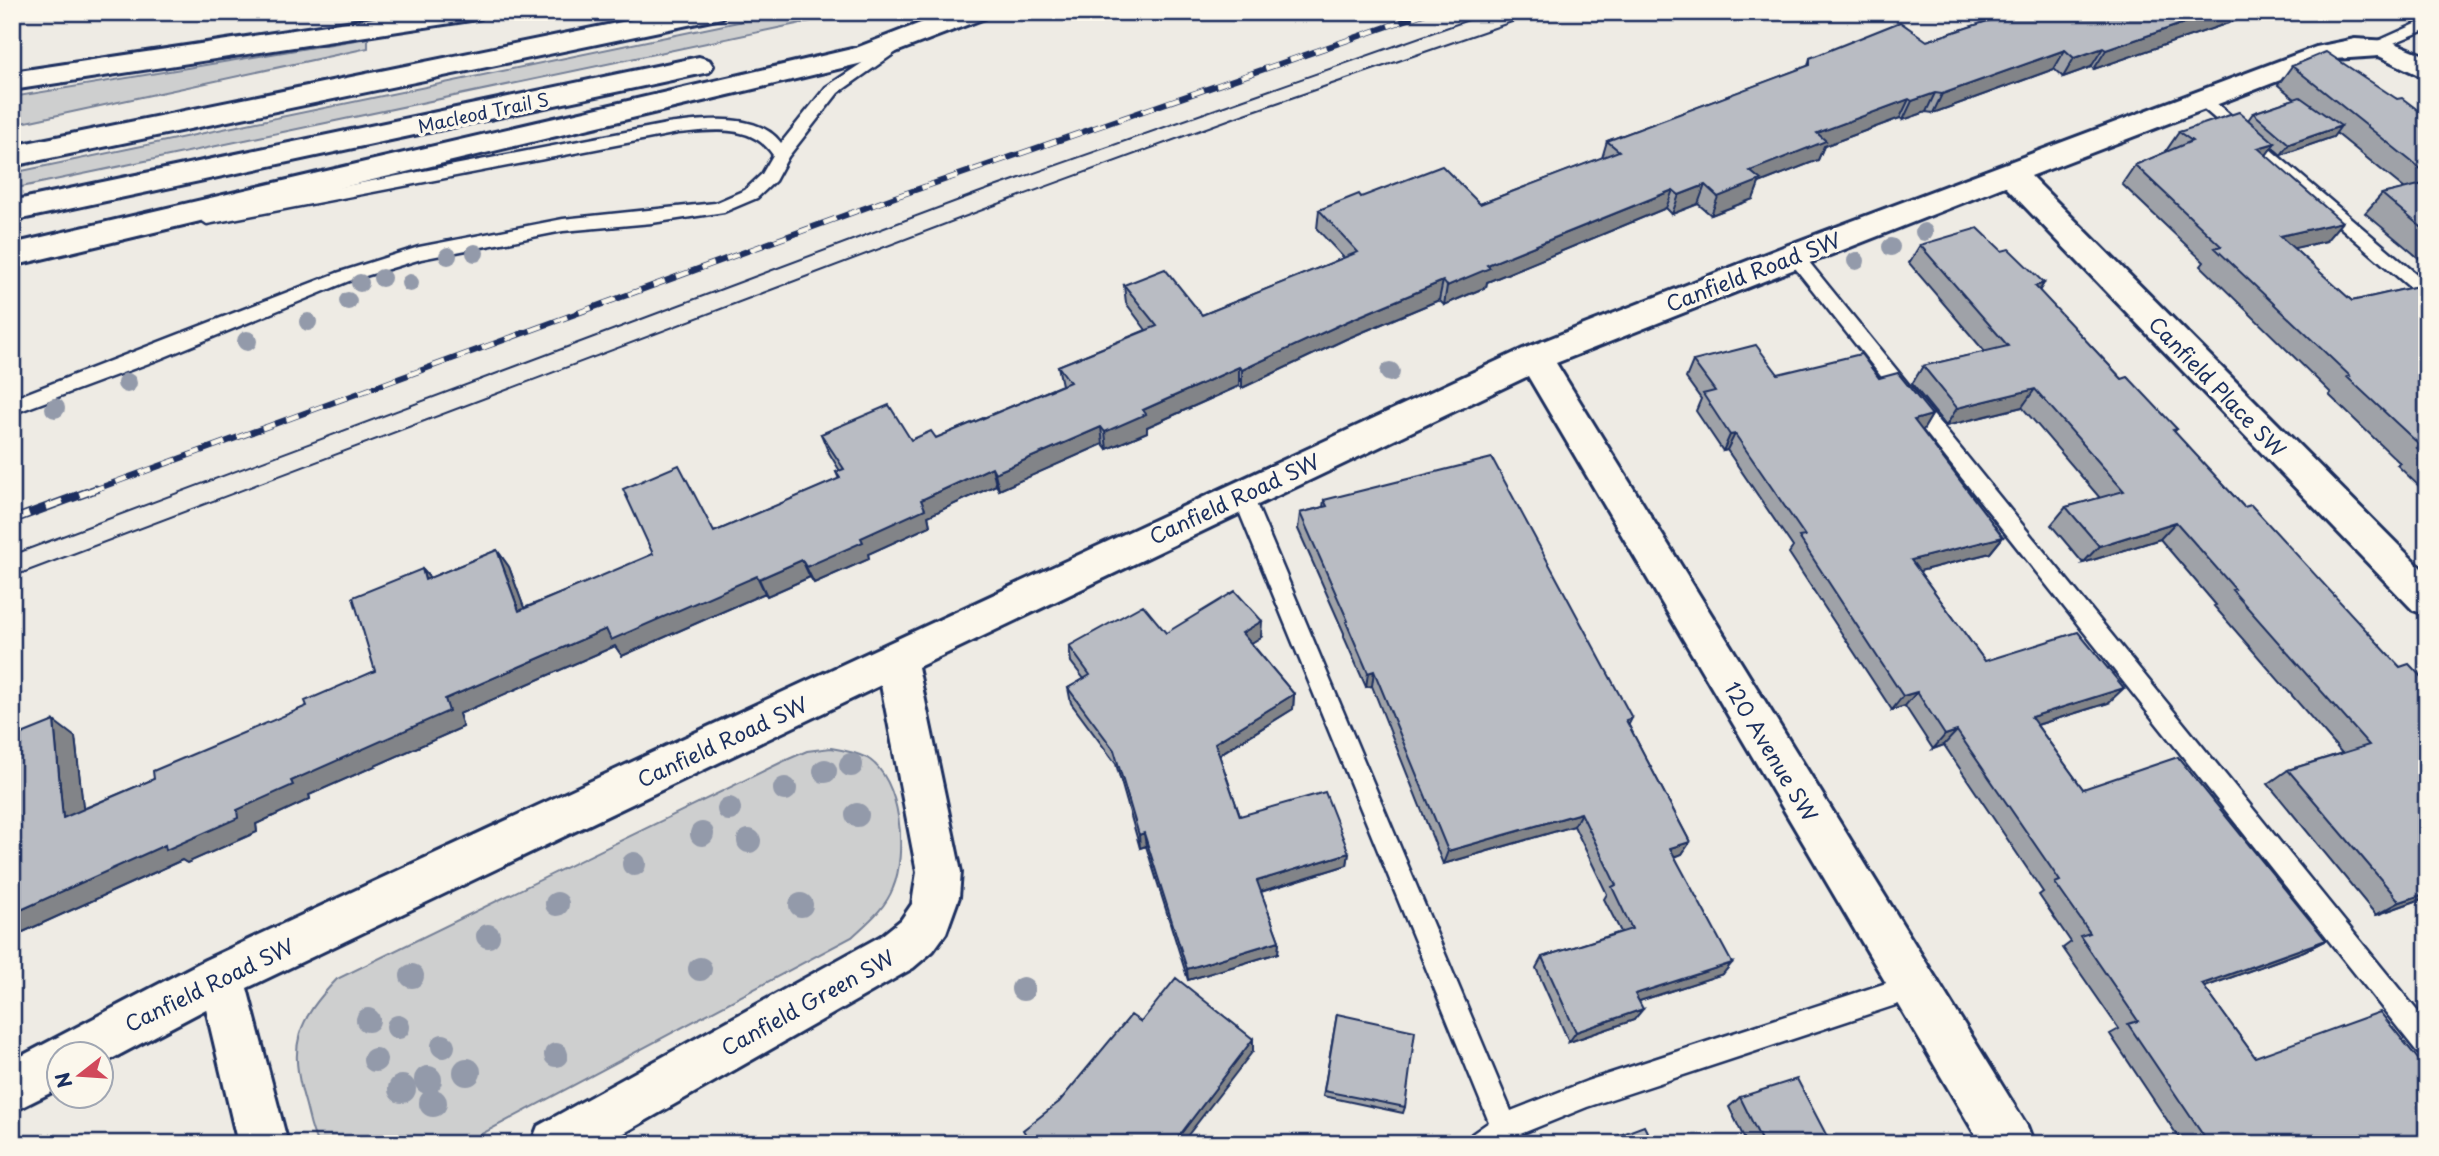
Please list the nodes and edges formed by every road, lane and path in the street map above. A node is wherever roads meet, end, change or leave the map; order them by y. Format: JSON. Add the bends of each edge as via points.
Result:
{"nodes":[{"id":1,"x":471,"y":12,"type":"edge"},
{"id":2,"x":712,"y":12,"type":"edge"},
{"id":3,"x":954,"y":12,"type":"edge"},
{"id":4,"x":975,"y":12,"type":"edge"},
{"id":5,"x":2427,"y":23,"type":"edge"},
{"id":6,"x":905,"y":39,"type":"junction"},
{"id":7,"x":2377,"y":45,"type":"junction"},
{"id":8,"x":2427,"y":71,"type":"edge"},
{"id":9,"x":12,"y":81,"type":"edge"},
{"id":10,"x":2203,"y":100,"type":"junction"},
{"id":11,"x":781,"y":155,"type":"junction"},
{"id":12,"x":12,"y":156,"type":"edge"},
{"id":13,"x":2010,"y":173,"type":"junction"},
{"id":14,"x":12,"y":211,"type":"edge"},
{"id":15,"x":12,"y":255,"type":"edge"},
{"id":16,"x":1794,"y":255,"type":"junction"},
{"id":17,"x":2427,"y":293,"type":"edge"},
{"id":18,"x":1535,"y":358,"type":"junction"},
{"id":19,"x":12,"y":407,"type":"edge"},
{"id":20,"x":1242,"y":494,"type":"junction"},
{"id":21,"x":2427,"y":599,"type":"edge"},
{"id":22,"x":897,"y":659,"type":"junction"},
{"id":23,"x":221,"y":976,"type":"junction"},
{"id":24,"x":1914,"y":987,"type":"junction"},
{"id":25,"x":99,"y":1040,"type":"edge"},
{"id":26,"x":2427,"y":1044,"type":"edge"},
{"id":27,"x":46,"y":1069,"type":"edge"},
{"id":28,"x":12,"y":1088,"type":"edge"},
{"id":29,"x":1504,"y":1127,"type":"junction"},
{"id":30,"x":263,"y":1144,"type":"edge"},
{"id":31,"x":556,"y":1144,"type":"edge"},
{"id":32,"x":1482,"y":1144,"type":"edge"},
{"id":33,"x":2009,"y":1144,"type":"edge"}],
"edges":[{"from":1,"to":9,"type":"main road"},
{"from":2,"to":12,"type":"main road"},
{"from":3,"to":14,"type":"main road","name":"Macleod Trail S"},
{"from":4,"to":6,"type":"main road"},
{"from":5,"to":7,"type":"lane"},
{"from":6,"to":11,"type":"lane","via":[[832,90]]},
{"from":6,"to":15,"type":"main road","via":[[865,54]]},
{"from":7,"to":8,"type":"main road","name":"Canfield Road SW"},
{"from":7,"to":10,"type":"main road","name":"Canfield Road SW","via":[[2326,52]]},
{"from":10,"to":13,"type":"main road","name":"Canfield Road SW"},
{"from":10,"to":17,"type":"lane"},
{"from":11,"to":15,"type":"lane","via":[[767,136],[747,129],[679,128]]},
{"from":11,"to":19,"type":"lane","via":[[769,177],[751,194],[718,208],[563,225],[419,253],[343,277]]},
{"from":13,"to":16,"type":"main road","name":"Canfield Road SW"},
{"from":13,"to":21,"type":"main road","name":"Canfield Place SW"},
{"from":16,"to":18,"type":"main road","name":"Canfield Road SW"},
{"from":16,"to":26,"type":"lane"},
{"from":18,"to":20,"type":"main road","name":"Canfield Road SW"},
{"from":18,"to":24,"type":"main road","name":"120 Avenue SW"},
{"from":20,"to":22,"type":"main road","name":"Canfield Road SW"},
{"from":20,"to":29,"type":"lane"},
{"from":22,"to":23,"type":"main road","name":"Canfield Road SW"},
{"from":22,"to":31,"type":"main road","name":"Canfield Green SW","via":[[939,872],[939,898],[926,923],[897,952]]},
{"from":23,"to":25,"type":"main road","name":"Canfield Road SW"},
{"from":23,"to":30,"type":"main road"},
{"from":24,"to":29,"type":"lane","via":[[1587,1094]]},
{"from":24,"to":33,"type":"main road","name":"120 Avenue SW"},
{"from":27,"to":28,"type":"main road"},
{"from":29,"to":32,"type":"lane"}]}
